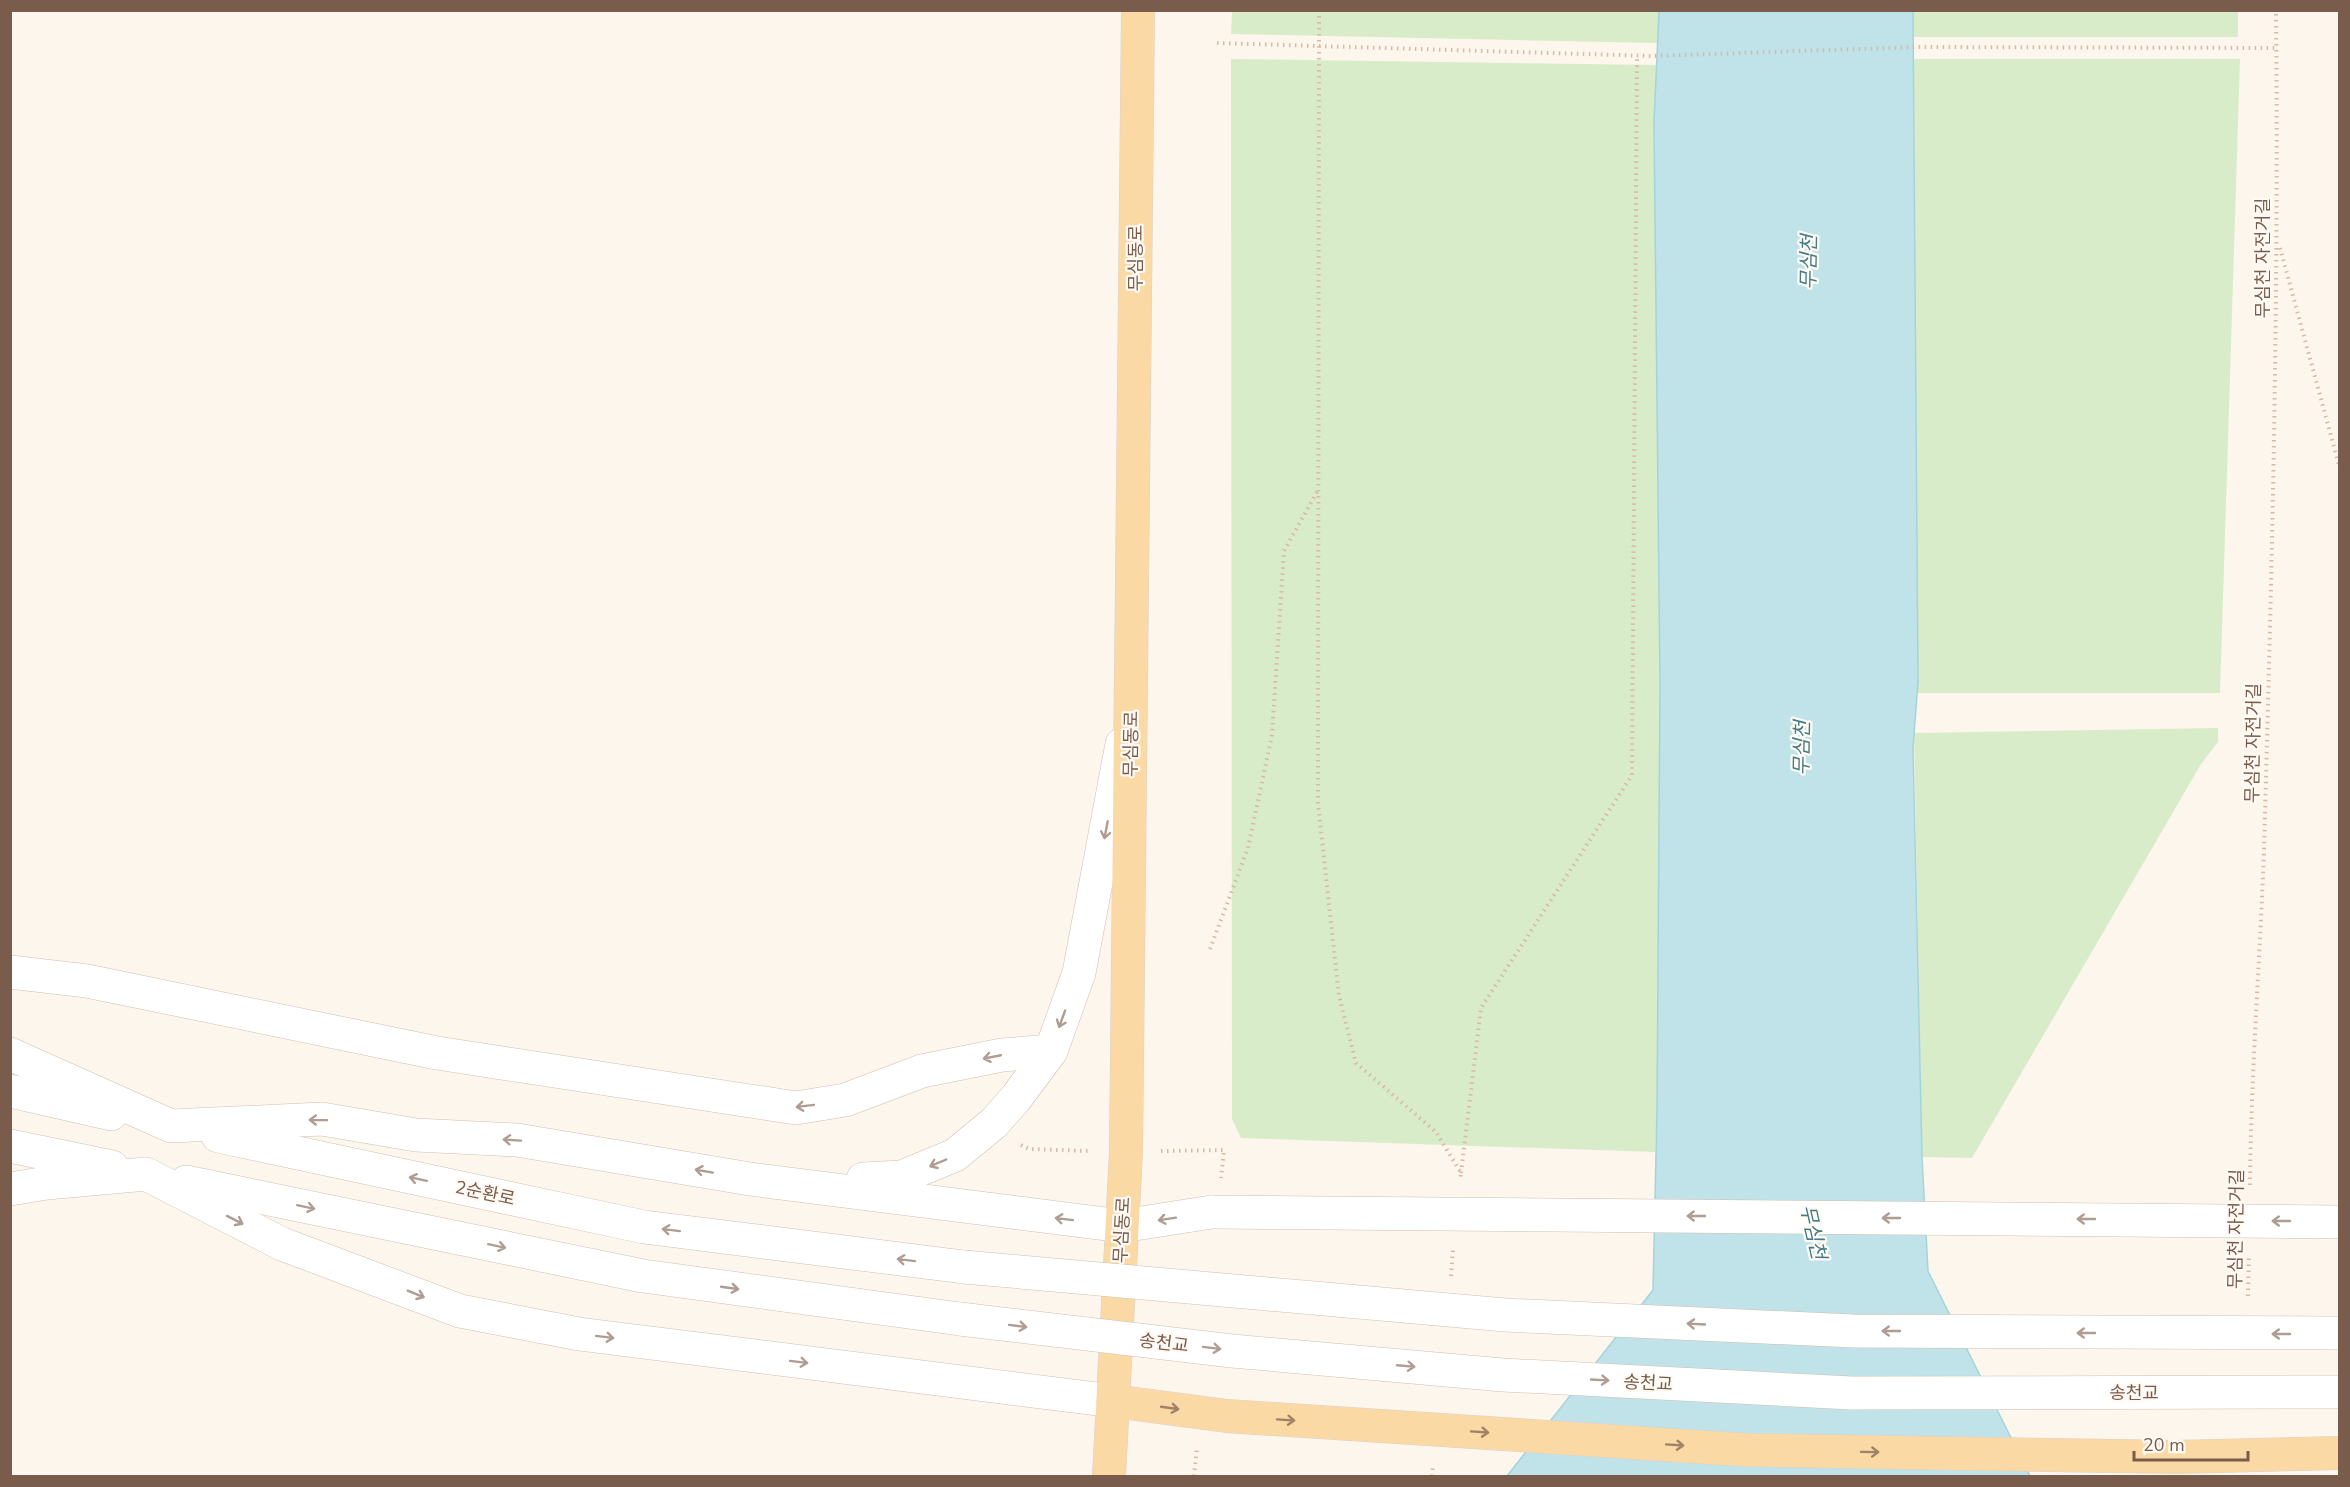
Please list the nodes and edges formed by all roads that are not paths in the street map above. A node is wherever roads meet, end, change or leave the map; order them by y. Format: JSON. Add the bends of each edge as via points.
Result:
{"nodes":[{"id":1,"x":1138,"y":10,"type":"edge"},
{"id":2,"x":1132,"y":690,"type":"junction"},
{"id":3,"x":10,"y":972,"type":"edge"},
{"id":4,"x":1050,"y":1051,"type":"junction"},
{"id":5,"x":10,"y":1054,"type":"edge"},
{"id":6,"x":10,"y":1091,"type":"edge"},
{"id":7,"x":171,"y":1126,"type":"junction"},
{"id":8,"x":10,"y":1146,"type":"edge"},
{"id":9,"x":146,"y":1174,"type":"junction"},
{"id":10,"x":750,"y":1179,"type":"junction"},
{"id":11,"x":10,"y":1189,"type":"edge"},
{"id":12,"x":2340,"y":1222,"type":"edge"},
{"id":13,"x":1122,"y":1226,"type":"junction"},
{"id":14,"x":2340,"y":1333,"type":"edge"},
{"id":15,"x":2340,"y":1392,"type":"edge"},
{"id":16,"x":1113,"y":1401,"type":"junction"},
{"id":17,"x":2340,"y":1453,"type":"edge"},
{"id":18,"x":1109,"y":1476,"type":"edge"}],
"edges":[{"from":1,"to":2,"type":"main road","name":"무심동로"},
{"from":2,"to":4,"type":"street","one_way":true,"via":[[1079,973]]},
{"from":2,"to":13,"type":"main road","name":"무심동로"},
{"from":4,"to":3,"type":"street","one_way":true,"via":[[1002,1055],[922,1071],[845,1100],[796,1108],[437,1053],[87,981]]},
{"from":4,"to":10,"type":"street","one_way":true,"via":[[1017,1098],[956,1155],[902,1177]]},
{"from":5,"to":7,"type":"street"},
{"from":6,"to":7,"type":"street","name":"2순환로"},
{"from":10,"to":7,"type":"street","one_way":true,"via":[[517,1140],[416,1135],[322,1119]]},
{"from":14,"to":7,"type":"street","name":"2순환로","one_way":true,"bridge":true,"via":[[1853,1331],[1505,1315],[964,1267],[644,1227]]},
{"from":8,"to":9,"type":"street"},
{"from":9,"to":11,"type":"street"},
{"from":9,"to":15,"type":"street","name":"송천교","one_way":true,"bridge":true,"via":[[643,1276],[1232,1351],[1503,1375],[1851,1393]]},
{"from":9,"to":16,"type":"street","one_way":true,"via":[[282,1244],[460,1311],[579,1334]]},
{"from":13,"to":10,"type":"street","one_way":true},
{"from":12,"to":13,"type":"street","one_way":true,"bridge":true,"via":[[1212,1212]]},
{"from":13,"to":16,"type":"main road","name":"무심동로"},
{"from":16,"to":17,"type":"main road","one_way":true,"bridge":true,"via":[[1227,1416],[1747,1450],[2177,1457]]},
{"from":16,"to":18,"type":"main road","name":"무심동로"}]}
